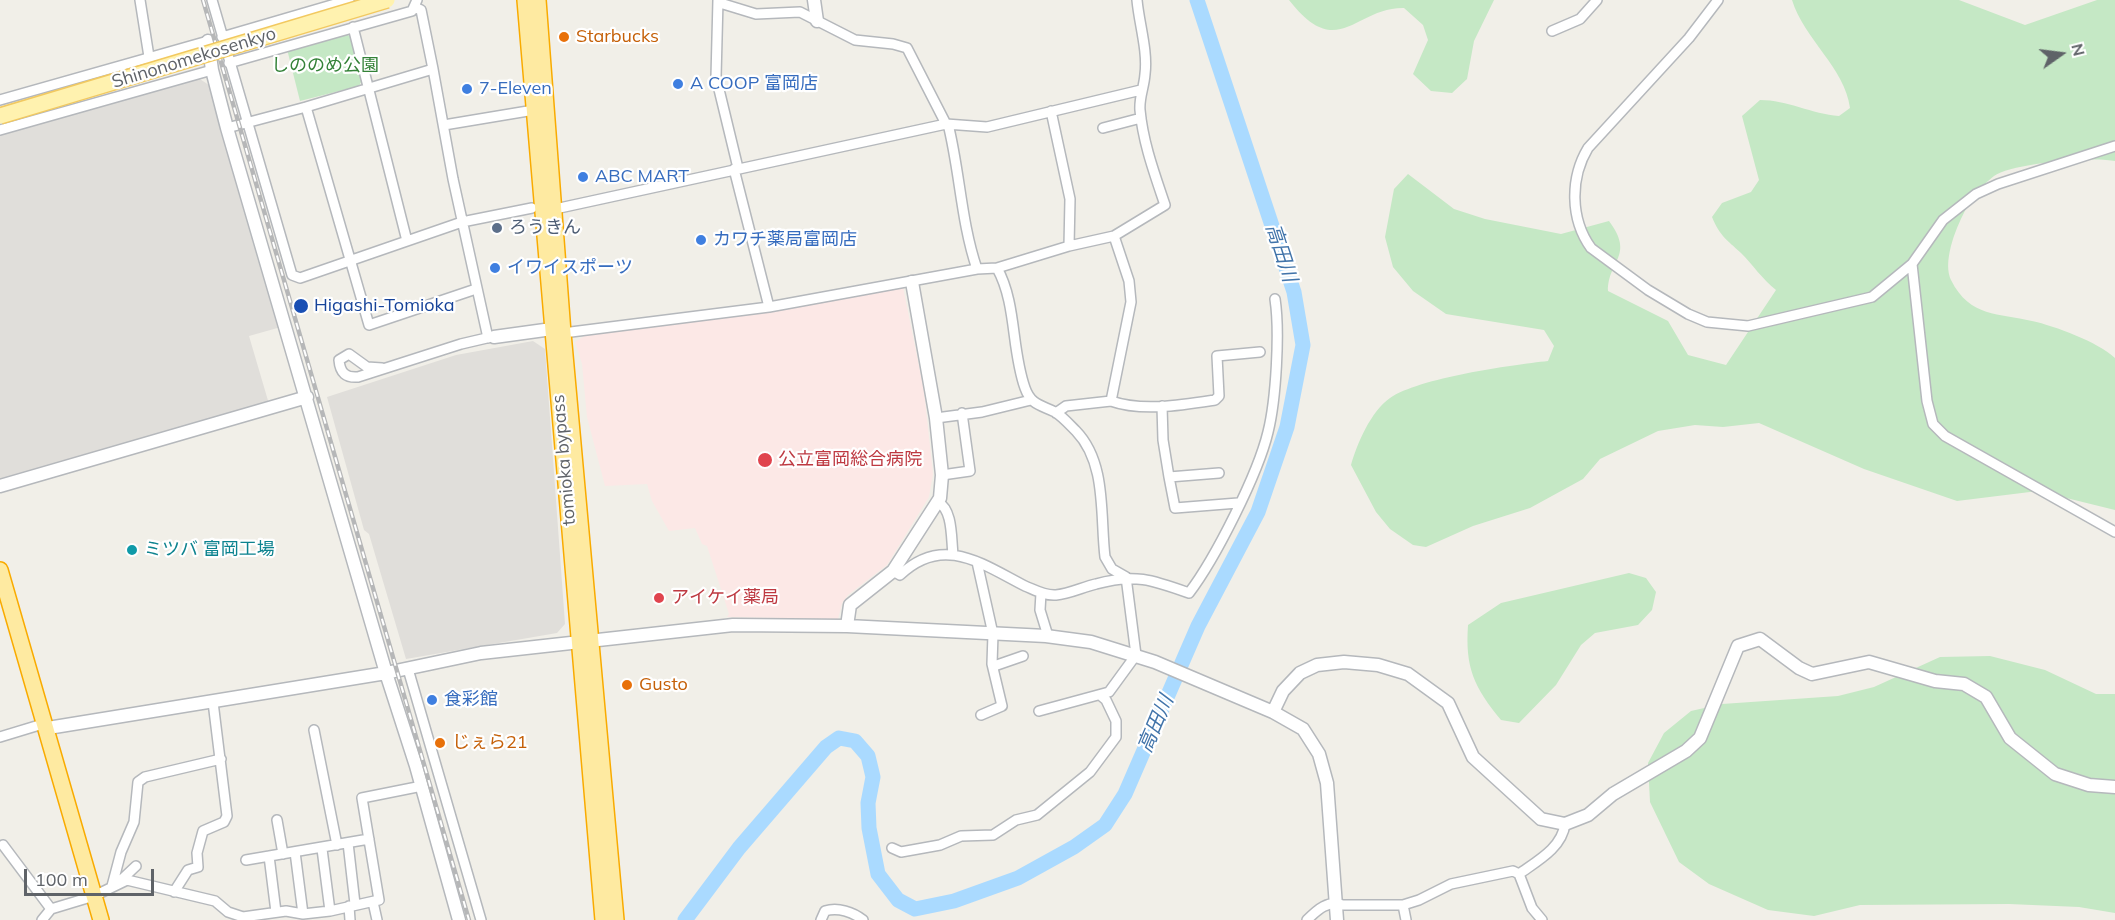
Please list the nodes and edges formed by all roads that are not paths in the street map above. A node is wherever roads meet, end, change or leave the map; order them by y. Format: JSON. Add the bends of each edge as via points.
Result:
{"nodes":[{"id":1,"x":140,"y":0,"type":"edge"},
{"id":2,"x":212,"y":0,"type":"edge"},
{"id":3,"x":349,"y":0,"type":"edge"},
{"id":4,"x":387,"y":0,"type":"edge"},
{"id":5,"x":525,"y":0,"type":"edge"},
{"id":6,"x":538,"y":0,"type":"edge"},
{"id":7,"x":814,"y":0,"type":"edge"},
{"id":8,"x":1137,"y":0,"type":"edge"},
{"id":9,"x":1597,"y":0,"type":"edge"},
{"id":10,"x":1718,"y":0,"type":"edge"},
{"id":11,"x":719,"y":2,"type":"edge"},
{"id":12,"x":327,"y":3,"type":"edge"},
{"id":13,"x":416,"y":3,"type":"edge"},
{"id":14,"x":817,"y":21,"type":"junction"},
{"id":15,"x":353,"y":27,"type":"junction"},
{"id":16,"x":1552,"y":31,"type":"dead end"},
{"id":17,"x":222,"y":37,"type":"junction"},
{"id":18,"x":208,"y":41,"type":"joint"},
{"id":19,"x":149,"y":58,"type":"junction"},
{"id":20,"x":229,"y":63,"type":"junction"},
{"id":21,"x":433,"y":69,"type":"junction"},
{"id":22,"x":212,"y":70,"type":"junction"},
{"id":23,"x":154,"y":86,"type":"junction"},
{"id":24,"x":368,"y":87,"type":"junction"},
{"id":25,"x":1141,"y":90,"type":"junction"},
{"id":26,"x":0,"y":100,"type":"edge"},
{"id":27,"x":306,"y":107,"type":"junction"},
{"id":28,"x":534,"y":110,"type":"junction"},
{"id":29,"x":1051,"y":111,"type":"junction"},
{"id":30,"x":0,"y":116,"type":"edge"},
{"id":31,"x":1141,"y":118,"type":"junction"},
{"id":32,"x":248,"y":122,"type":"junction"},
{"id":33,"x":444,"y":124,"type":"junction"},
{"id":34,"x":947,"y":124,"type":"junction"},
{"id":35,"x":227,"y":128,"type":"junction"},
{"id":36,"x":1103,"y":128,"type":"dead end"},
{"id":37,"x":0,"y":130,"type":"edge"},
{"id":38,"x":2115,"y":146,"type":"edge"},
{"id":39,"x":736,"y":168,"type":"junction"},
{"id":40,"x":532,"y":208,"type":"dead end"},
{"id":41,"x":555,"y":209,"type":"junction"},
{"id":42,"x":462,"y":222,"type":"junction"},
{"id":43,"x":1114,"y":236,"type":"junction"},
{"id":44,"x":407,"y":241,"type":"junction"},
{"id":45,"x":1069,"y":246,"type":"junction"},
{"id":46,"x":350,"y":261,"type":"junction"},
{"id":47,"x":1912,"y":264,"type":"junction"},
{"id":48,"x":997,"y":268,"type":"junction"},
{"id":49,"x":977,"y":269,"type":"junction"},
{"id":50,"x":912,"y":282,"type":"junction"},
{"id":51,"x":476,"y":289,"type":"junction"},
{"id":52,"x":1275,"y":299,"type":"dead end"},
{"id":53,"x":769,"y":307,"type":"junction"},
{"id":54,"x":558,"y":331,"type":"junction"},
{"id":55,"x":491,"y":337,"type":"junction"},
{"id":56,"x":1260,"y":352,"type":"dead end"},
{"id":57,"x":382,"y":368,"type":"dead end"},
{"id":58,"x":307,"y":397,"type":"junction"},
{"id":59,"x":1031,"y":400,"type":"junction"},
{"id":60,"x":1111,"y":401,"type":"junction"},
{"id":61,"x":1162,"y":406,"type":"junction"},
{"id":62,"x":962,"y":413,"type":"junction"},
{"id":63,"x":1056,"y":413,"type":"junction"},
{"id":64,"x":936,"y":418,"type":"junction"},
{"id":65,"x":1220,"y":473,"type":"dead end"},
{"id":66,"x":942,"y":475,"type":"junction"},
{"id":67,"x":1169,"y":477,"type":"junction"},
{"id":68,"x":0,"y":486,"type":"edge"},
{"id":69,"x":938,"y":501,"type":"junction"},
{"id":70,"x":1238,"y":503,"type":"junction"},
{"id":71,"x":2115,"y":532,"type":"edge"},
{"id":72,"x":953,"y":554,"type":"junction"},
{"id":73,"x":977,"y":561,"type":"junction"},
{"id":74,"x":0,"y":570,"type":"edge"},
{"id":75,"x":893,"y":571,"type":"junction"},
{"id":76,"x":1126,"y":577,"type":"junction"},
{"id":77,"x":1041,"y":593,"type":"junction"},
{"id":78,"x":4,"y":599,"type":"edge"},
{"id":79,"x":847,"y":626,"type":"junction"},
{"id":80,"x":993,"y":634,"type":"junction"},
{"id":81,"x":1048,"y":636,"type":"junction"},
{"id":82,"x":586,"y":640,"type":"junction"},
{"id":83,"x":1136,"y":655,"type":"junction"},
{"id":84,"x":1023,"y":656,"type":"dead end"},
{"id":85,"x":992,"y":664,"type":"junction"},
{"id":86,"x":408,"y":669,"type":"junction"},
{"id":87,"x":386,"y":674,"type":"junction"},
{"id":88,"x":1100,"y":695,"type":"junction"},
{"id":89,"x":213,"y":702,"type":"junction"},
{"id":90,"x":1039,"y":711,"type":"dead end"},
{"id":91,"x":1273,"y":712,"type":"junction"},
{"id":92,"x":981,"y":715,"type":"dead end"},
{"id":93,"x":47,"y":725,"type":"junction"},
{"id":94,"x":314,"y":730,"type":"dead end"},
{"id":95,"x":0,"y":737,"type":"edge"},
{"id":96,"x":221,"y":759,"type":"junction"},
{"id":97,"x":422,"y":786,"type":"junction"},
{"id":98,"x":2115,"y":787,"type":"edge"},
{"id":99,"x":277,"y":820,"type":"dead end"},
{"id":100,"x":1565,"y":824,"type":"junction"},
{"id":101,"x":369,"y":839,"type":"junction"},
{"id":102,"x":348,"y":843,"type":"junction"},
{"id":103,"x":3,"y":845,"type":"dead end"},
{"id":104,"x":337,"y":845,"type":"junction"},
{"id":105,"x":892,"y":848,"type":"dead end"},
{"id":106,"x":322,"y":849,"type":"junction"},
{"id":107,"x":294,"y":852,"type":"junction"},
{"id":108,"x":284,"y":854,"type":"junction"},
{"id":109,"x":269,"y":856,"type":"junction"},
{"id":110,"x":246,"y":860,"type":"dead end"},
{"id":111,"x":136,"y":866,"type":"dead end"},
{"id":112,"x":1519,"y":874,"type":"junction"},
{"id":113,"x":115,"y":885,"type":"junction"},
{"id":114,"x":174,"y":892,"type":"junction"},
{"id":115,"x":94,"y":896,"type":"junction"},
{"id":116,"x":373,"y":902,"type":"junction"},
{"id":117,"x":1335,"y":902,"type":"junction"},
{"id":118,"x":352,"y":905,"type":"junction"},
{"id":119,"x":1403,"y":905,"type":"junction"},
{"id":120,"x":51,"y":909,"type":"junction"},
{"id":121,"x":330,"y":911,"type":"junction"},
{"id":122,"x":276,"y":912,"type":"junction"},
{"id":123,"x":303,"y":914,"type":"junction"},
{"id":124,"x":42,"y":920,"type":"edge"},
{"id":125,"x":101,"y":920,"type":"edge"},
{"id":126,"x":350,"y":920,"type":"edge"},
{"id":127,"x":377,"y":920,"type":"edge"},
{"id":128,"x":459,"y":920,"type":"edge"},
{"id":129,"x":481,"y":920,"type":"edge"},
{"id":130,"x":603,"y":920,"type":"edge"},
{"id":131,"x":616,"y":920,"type":"edge"},
{"id":132,"x":821,"y":920,"type":"edge"},
{"id":133,"x":863,"y":920,"type":"edge"},
{"id":134,"x":1307,"y":920,"type":"edge"},
{"id":135,"x":1337,"y":920,"type":"edge"},
{"id":136,"x":1406,"y":920,"type":"edge"},
{"id":137,"x":1542,"y":920,"type":"edge"}],
"edges":[{"from":1,"to":19,"type":"street"},
{"from":2,"to":17,"type":"street"},
{"from":3,"to":12,"type":"street"},
{"from":4,"to":30,"type":"main road","name":"Shinonomekosenkyo","bridge":true},
{"from":5,"to":28,"type":"highway","name":"tomioka bypass"},
{"from":6,"to":41,"type":"highway","name":"tomioka bypass"},
{"from":7,"to":14,"type":"street"},
{"from":8,"to":25,"type":"street","via":[[1145,58]]},
{"from":9,"to":16,"type":"street","via":[[1580,19]]},
{"from":10,"to":47,"type":"street","via":[[1579,162],[1574,181],[1576,206],[1591,248],[1688,314],[1707,322],[1740,326],[1872,297]]},
{"from":11,"to":14,"type":"street","via":[[756,14],[800,12]]},
{"from":11,"to":39,"type":"street","via":[[716,77]]},
{"from":12,"to":17,"type":"street"},
{"from":13,"to":15,"type":"street","via":[[412,11]]},
{"from":13,"to":21,"type":"street","via":[[421,10]]},
{"from":14,"to":34,"type":"street","via":[[855,40],[907,48]]},
{"from":15,"to":20,"type":"street"},
{"from":15,"to":24,"type":"street"},
{"from":17,"to":20,"type":"street"},
{"from":18,"to":19,"type":"street"},
{"from":18,"to":22,"type":"street"},
{"from":19,"to":23,"type":"street"},
{"from":19,"to":26,"type":"street"},
{"from":20,"to":32,"type":"street"},
{"from":21,"to":24,"type":"street"},
{"from":21,"to":33,"type":"street"},
{"from":22,"to":23,"type":"street"},
{"from":22,"to":35,"type":"street"},
{"from":23,"to":37,"type":"street"},
{"from":24,"to":27,"type":"street"},
{"from":24,"to":44,"type":"street"},
{"from":25,"to":29,"type":"street"},
{"from":25,"to":31,"type":"street"},
{"from":27,"to":32,"type":"street"},
{"from":27,"to":46,"type":"street"},
{"from":28,"to":33,"type":"street"},
{"from":28,"to":54,"type":"highway","name":"tomioka bypass"},
{"from":29,"to":34,"type":"street","via":[[987,126]]},
{"from":29,"to":45,"type":"street","via":[[1070,199]]},
{"from":31,"to":36,"type":"street"},
{"from":31,"to":43,"type":"street","via":[[1165,205]]},
{"from":32,"to":35,"type":"street"},
{"from":32,"to":46,"type":"street","via":[[292,275],[300,278]]},
{"from":33,"to":42,"type":"street"},
{"from":34,"to":39,"type":"street"},
{"from":34,"to":49,"type":"street"},
{"from":35,"to":58,"type":"street"},
{"from":38,"to":47,"type":"street","via":[[1976,194],[1943,220]]},
{"from":39,"to":41,"type":"street"},
{"from":39,"to":53,"type":"street"},
{"from":40,"to":42,"type":"street"},
{"from":41,"to":54,"type":"highway","name":"tomioka bypass"},
{"from":42,"to":44,"type":"street"},
{"from":42,"to":51,"type":"street"},
{"from":43,"to":45,"type":"street"},
{"from":43,"to":60,"type":"street","via":[[1129,281],[1131,302]]},
{"from":44,"to":46,"type":"street"},
{"from":45,"to":48,"type":"street"},
{"from":46,"to":51,"type":"street","via":[[369,325]]},
{"from":47,"to":71,"type":"street","via":[[1933,424]]},
{"from":48,"to":49,"type":"street"},
{"from":48,"to":59,"type":"street","via":[[1008,298],[1019,363]]},
{"from":49,"to":50,"type":"street"},
{"from":50,"to":53,"type":"street"},
{"from":50,"to":64,"type":"street"},
{"from":51,"to":55,"type":"street"},
{"from":52,"to":70,"type":"street","via":[[1279,330],[1269,431]]},
{"from":53,"to":54,"type":"street"},
{"from":54,"to":55,"type":"street"},
{"from":54,"to":82,"type":"highway","name":"tomioka bypass"},
{"from":55,"to":57,"type":"street"},
{"from":56,"to":61,"type":"street","via":[[1217,356],[1219,396],[1215,400]]},
{"from":58,"to":68,"type":"street"},
{"from":58,"to":87,"type":"street"},
{"from":59,"to":62,"type":"street"},
{"from":59,"to":63,"type":"street"},
{"from":60,"to":61,"type":"street","via":[[1121,405]]},
{"from":60,"to":63,"type":"street","via":[[1066,406]]},
{"from":61,"to":67,"type":"street"},
{"from":62,"to":64,"type":"street"},
{"from":62,"to":66,"type":"street","via":[[970,471]]},
{"from":63,"to":76,"type":"street","via":[[1076,431],[1093,457],[1105,558],[1112,569]]},
{"from":64,"to":66,"type":"street"},
{"from":65,"to":67,"type":"street"},
{"from":66,"to":69,"type":"street"},
{"from":67,"to":70,"type":"street","via":[[1175,508]]},
{"from":69,"to":72,"type":"street","via":[[948,516]]},
{"from":69,"to":75,"type":"street"},
{"from":70,"to":76,"type":"street","via":[[1203,575],[1189,593],[1149,579]]},
{"from":72,"to":73,"type":"street"},
{"from":72,"to":75,"type":"street","via":[[941,553],[919,560],[900,575]]},
{"from":73,"to":77,"type":"street"},
{"from":73,"to":80,"type":"street"},
{"from":74,"to":78,"type":"highway"},
{"from":75,"to":79,"type":"street","via":[[850,605]]},
{"from":76,"to":77,"type":"street","via":[[1055,596]]},
{"from":76,"to":83,"type":"street"},
{"from":77,"to":81,"type":"street","via":[[1040,610]]},
{"from":78,"to":93,"type":"highway"},
{"from":79,"to":80,"type":"street"},
{"from":79,"to":82,"type":"street","via":[[733,625]]},
{"from":80,"to":81,"type":"street"},
{"from":80,"to":85,"type":"street"},
{"from":81,"to":83,"type":"street","via":[[1091,642]]},
{"from":82,"to":86,"type":"street","via":[[482,653]]},
{"from":82,"to":130,"type":"highway","name":"tomioka bypass"},
{"from":82,"to":131,"type":"highway","name":"tomioka bypass"},
{"from":83,"to":88,"type":"street","via":[[1109,692]]},
{"from":83,"to":91,"type":"street"},
{"from":84,"to":85,"type":"street"},
{"from":85,"to":92,"type":"street","via":[[1002,706]]},
{"from":86,"to":87,"type":"street"},
{"from":86,"to":129,"type":"street"},
{"from":87,"to":89,"type":"street"},
{"from":87,"to":97,"type":"street"},
{"from":88,"to":90,"type":"street"},
{"from":88,"to":105,"type":"street","via":[[1116,721],[1116,737],[1090,772],[1037,815],[1016,820],[993,835],[961,836],[940,845],[902,852]]},
{"from":89,"to":93,"type":"street"},
{"from":89,"to":96,"type":"street"},
{"from":91,"to":100,"type":"street","via":[[1283,691],[1300,673],[1317,665],[1378,665],[1408,674],[1448,703],[1473,757],[1541,819]]},
{"from":91,"to":117,"type":"street","via":[[1304,729],[1319,754],[1327,783]]},
{"from":93,"to":95,"type":"street"},
{"from":93,"to":115,"type":"highway"},
{"from":94,"to":104,"type":"street"},
{"from":96,"to":113,"type":"street","via":[[138,782],[134,822],[121,852]]},
{"from":96,"to":114,"type":"street","via":[[227,816],[224,822],[203,831],[198,867],[188,870]]},
{"from":97,"to":101,"type":"street","via":[[362,798]]},
{"from":97,"to":128,"type":"street"},
{"from":98,"to":100,"type":"street","via":[[2089,785],[2055,774],[2010,738],[1986,697],[1964,684],[1935,681],[1869,662],[1812,674],[1760,639],[1738,645],[1731,656],[1700,738],[1588,814]]},
{"from":99,"to":108,"type":"street"},
{"from":100,"to":112,"type":"street","via":[[1564,834],[1551,850]]},
{"from":101,"to":102,"type":"street"},
{"from":101,"to":116,"type":"street","via":[[379,900]]},
{"from":102,"to":104,"type":"street"},
{"from":102,"to":118,"type":"street"},
{"from":103,"to":120,"type":"street"},
{"from":104,"to":106,"type":"street"},
{"from":106,"to":107,"type":"street"},
{"from":106,"to":121,"type":"street"},
{"from":107,"to":108,"type":"street"},
{"from":107,"to":123,"type":"street"},
{"from":108,"to":109,"type":"street"},
{"from":109,"to":110,"type":"street"},
{"from":109,"to":122,"type":"street"},
{"from":111,"to":113,"type":"street"},
{"from":112,"to":119,"type":"street","via":[[1451,884]]},
{"from":112,"to":137,"type":"street","via":[[1532,908]]},
{"from":113,"to":114,"type":"street","via":[[127,880]]},
{"from":113,"to":115,"type":"street"},
{"from":114,"to":122,"type":"street","via":[[215,902],[243,917]]},
{"from":115,"to":120,"type":"street"},
{"from":115,"to":125,"type":"highway"},
{"from":116,"to":118,"type":"street"},
{"from":116,"to":127,"type":"street"},
{"from":117,"to":119,"type":"street"},
{"from":117,"to":134,"type":"street","via":[[1318,909]]},
{"from":117,"to":135,"type":"street"},
{"from":118,"to":121,"type":"street"},
{"from":118,"to":126,"type":"street"},
{"from":119,"to":136,"type":"street"},
{"from":120,"to":124,"type":"street"},
{"from":121,"to":123,"type":"street"},
{"from":122,"to":123,"type":"street"},
{"from":132,"to":133,"type":"street","via":[[825,911],[831,909],[856,914]]}]}
